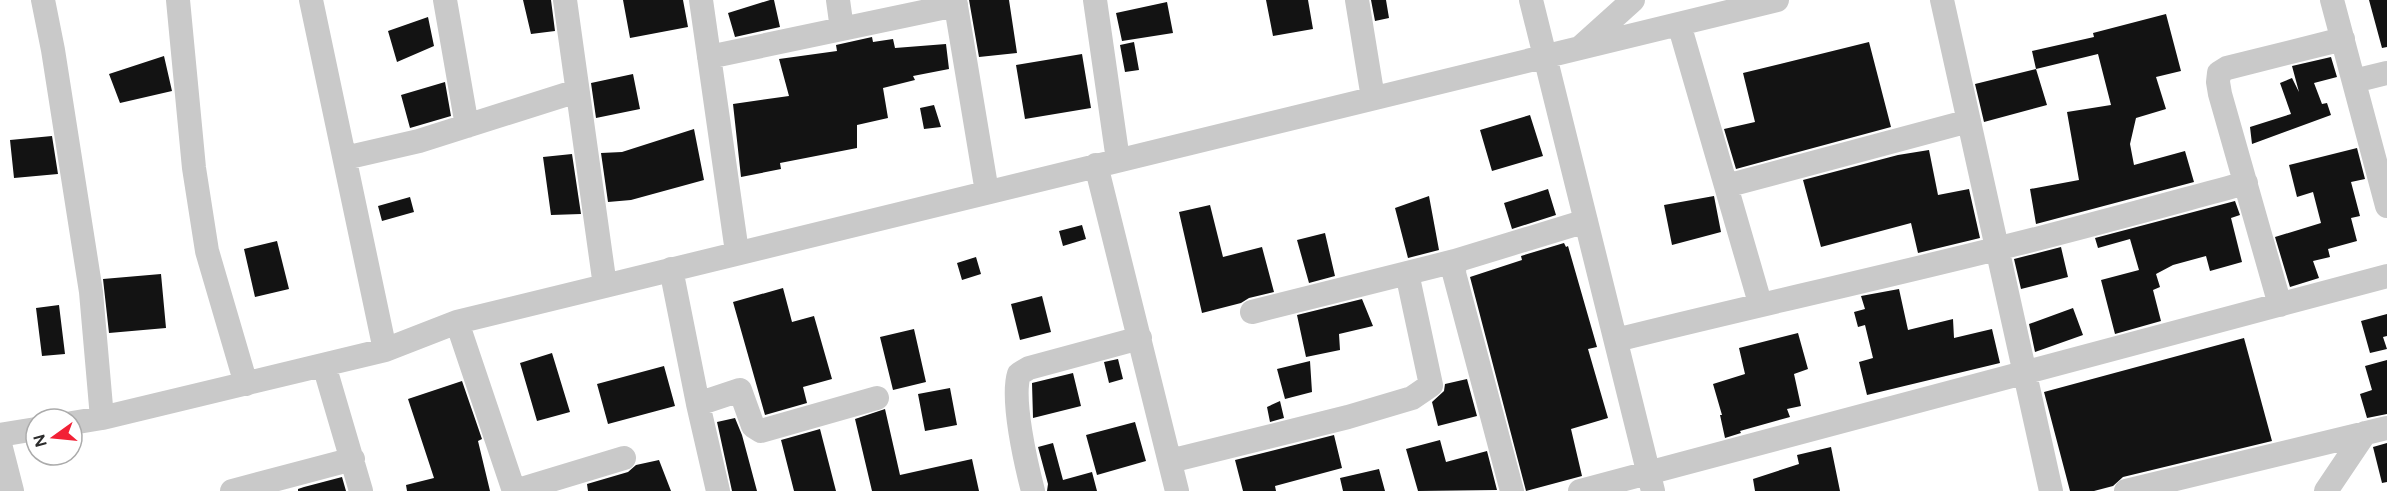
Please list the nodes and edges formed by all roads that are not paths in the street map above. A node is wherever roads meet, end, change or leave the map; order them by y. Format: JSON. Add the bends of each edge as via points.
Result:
{"nodes":[{"id":1,"x":43,"y":0,"type":"edge"},
{"id":2,"x":178,"y":0,"type":"edge"},
{"id":3,"x":311,"y":0,"type":"edge"},
{"id":4,"x":445,"y":0,"type":"edge"},
{"id":5,"x":565,"y":0,"type":"edge"},
{"id":6,"x":701,"y":0,"type":"edge"},
{"id":7,"x":838,"y":0,"type":"edge"},
{"id":8,"x":1095,"y":0,"type":"edge"},
{"id":9,"x":1357,"y":0,"type":"edge"},
{"id":10,"x":1531,"y":0,"type":"edge"},
{"id":11,"x":1633,"y":0,"type":"edge"},
{"id":12,"x":1941,"y":0,"type":"edge"},
{"id":13,"x":2332,"y":0,"type":"edge"},
{"id":14,"x":1769,"y":1,"type":"edge"},
{"id":15,"x":956,"y":2,"type":"edge"},
{"id":16,"x":1679,"y":24,"type":"junction"},
{"id":17,"x":842,"y":29,"type":"junction"},
{"id":18,"x":2343,"y":39,"type":"junction"},
{"id":19,"x":1580,"y":48,"type":"junction"},
{"id":20,"x":1546,"y":56,"type":"junction"},
{"id":21,"x":709,"y":57,"type":"junction"},
{"id":22,"x":2387,"y":73,"type":"edge"},
{"id":23,"x":2354,"y":81,"type":"junction"},
{"id":24,"x":577,"y":91,"type":"junction"},
{"id":25,"x":1373,"y":98,"type":"junction"},
{"id":26,"x":1969,"y":121,"type":"junction"},
{"id":27,"x":467,"y":126,"type":"junction"},
{"id":28,"x":345,"y":158,"type":"junction"},
{"id":29,"x":1107,"y":163,"type":"junction"},
{"id":30,"x":2246,"y":183,"type":"junction"},
{"id":31,"x":1726,"y":186,"type":"junction"},
{"id":32,"x":987,"y":192,"type":"junction"},
{"id":33,"x":2387,"y":206,"type":"edge"},
{"id":34,"x":1586,"y":221,"type":"junction"},
{"id":35,"x":1998,"y":249,"type":"junction"},
{"id":36,"x":737,"y":252,"type":"junction"},
{"id":37,"x":1455,"y":261,"type":"junction"},
{"id":38,"x":671,"y":269,"type":"junction"},
{"id":39,"x":1407,"y":273,"type":"junction"},
{"id":40,"x":2387,"y":276,"type":"edge"},
{"id":41,"x":605,"y":286,"type":"junction"},
{"id":42,"x":1760,"y":303,"type":"junction"},
{"id":43,"x":2280,"y":305,"type":"junction"},
{"id":44,"x":1252,"y":312,"type":"dead end"},
{"id":45,"x":457,"y":322,"type":"junction"},
{"id":46,"x":1140,"y":338,"type":"junction"},
{"id":47,"x":1616,"y":340,"type":"junction"},
{"id":48,"x":385,"y":350,"type":"junction"},
{"id":49,"x":324,"y":365,"type":"junction"},
{"id":50,"x":2026,"y":373,"type":"junction"},
{"id":51,"x":246,"y":384,"type":"junction"},
{"id":52,"x":877,"y":398,"type":"dead end"},
{"id":53,"x":698,"y":405,"type":"junction"},
{"id":54,"x":102,"y":418,"type":"junction"},
{"id":55,"x":84,"y":421,"type":"edge"},
{"id":56,"x":2376,"y":430,"type":"edge"},
{"id":57,"x":24,"y":431,"type":"edge"},
{"id":58,"x":0,"y":435,"type":"edge"},
{"id":59,"x":0,"y":444,"type":"edge"},
{"id":60,"x":624,"y":458,"type":"dead end"},
{"id":61,"x":352,"y":459,"type":"junction"},
{"id":62,"x":1170,"y":461,"type":"junction"},
{"id":63,"x":1651,"y":482,"type":"edge"},
{"id":64,"x":12,"y":491,"type":"edge"},
{"id":65,"x":232,"y":491,"type":"edge"},
{"id":66,"x":361,"y":491,"type":"edge"},
{"id":67,"x":514,"y":491,"type":"edge"},
{"id":68,"x":718,"y":491,"type":"edge"},
{"id":69,"x":1033,"y":491,"type":"edge"},
{"id":70,"x":1177,"y":491,"type":"edge"},
{"id":71,"x":1512,"y":491,"type":"edge"},
{"id":72,"x":1580,"y":491,"type":"edge"},
{"id":73,"x":2051,"y":491,"type":"edge"},
{"id":74,"x":2126,"y":491,"type":"edge"},
{"id":75,"x":2325,"y":491,"type":"edge"}],
"edges":[{"from":1,"to":54,"type":"street","via":[[91,292]]},
{"from":2,"to":51,"type":"street","via":[[194,168],[207,251]]},
{"from":3,"to":28,"type":"street"},
{"from":4,"to":27,"type":"street"},
{"from":5,"to":24,"type":"street"},
{"from":6,"to":21,"type":"street"},
{"from":7,"to":17,"type":"street"},
{"from":8,"to":29,"type":"street"},
{"from":9,"to":25,"type":"street"},
{"from":10,"to":20,"type":"street"},
{"from":11,"to":19,"type":"street"},
{"from":12,"to":26,"type":"street"},
{"from":13,"to":18,"type":"street"},
{"from":14,"to":16,"type":"street"},
{"from":15,"to":17,"type":"street"},
{"from":15,"to":32,"type":"street"},
{"from":16,"to":19,"type":"street"},
{"from":16,"to":31,"type":"street"},
{"from":17,"to":21,"type":"street"},
{"from":18,"to":23,"type":"street"},
{"from":18,"to":30,"type":"street","via":[[2219,73],[2220,94]]},
{"from":19,"to":20,"type":"street"},
{"from":20,"to":25,"type":"street"},
{"from":20,"to":34,"type":"street"},
{"from":21,"to":36,"type":"street"},
{"from":22,"to":23,"type":"street"},
{"from":23,"to":33,"type":"street"},
{"from":24,"to":27,"type":"street"},
{"from":24,"to":41,"type":"street"},
{"from":25,"to":29,"type":"street"},
{"from":26,"to":31,"type":"street"},
{"from":26,"to":35,"type":"street"},
{"from":27,"to":28,"type":"street"},
{"from":28,"to":48,"type":"street"},
{"from":29,"to":32,"type":"street"},
{"from":29,"to":46,"type":"street"},
{"from":30,"to":35,"type":"street"},
{"from":30,"to":43,"type":"street"},
{"from":31,"to":42,"type":"street"},
{"from":32,"to":36,"type":"street"},
{"from":34,"to":37,"type":"street"},
{"from":34,"to":47,"type":"street"},
{"from":35,"to":42,"type":"street"},
{"from":35,"to":50,"type":"street"},
{"from":36,"to":38,"type":"street"},
{"from":37,"to":39,"type":"street"},
{"from":37,"to":71,"type":"street","via":[[1454,273]]},
{"from":38,"to":41,"type":"street"},
{"from":38,"to":53,"type":"street"},
{"from":39,"to":44,"type":"street"},
{"from":39,"to":62,"type":"street","via":[[1431,385],[1412,398],[1348,417]]},
{"from":40,"to":43,"type":"street"},
{"from":41,"to":45,"type":"street"},
{"from":42,"to":47,"type":"street"},
{"from":43,"to":50,"type":"street"},
{"from":45,"to":48,"type":"street"},
{"from":45,"to":67,"type":"street"},
{"from":46,"to":62,"type":"street"},
{"from":46,"to":69,"type":"street","via":[[1019,374],[1019,415]]},
{"from":47,"to":63,"type":"street"},
{"from":48,"to":49,"type":"street"},
{"from":49,"to":51,"type":"street"},
{"from":49,"to":61,"type":"street"},
{"from":50,"to":63,"type":"street"},
{"from":50,"to":73,"type":"street"},
{"from":51,"to":54,"type":"street"},
{"from":52,"to":53,"type":"street","via":[[761,431],[753,426],[740,390]]},
{"from":53,"to":68,"type":"street"},
{"from":54,"to":55,"type":"street"},
{"from":56,"to":74,"type":"street"},
{"from":56,"to":75,"type":"street"},
{"from":57,"to":58,"type":"street"},
{"from":59,"to":64,"type":"street"},
{"from":60,"to":67,"type":"street"},
{"from":61,"to":65,"type":"street"},
{"from":61,"to":66,"type":"street"},
{"from":62,"to":70,"type":"street"},
{"from":63,"to":72,"type":"street"}]}
